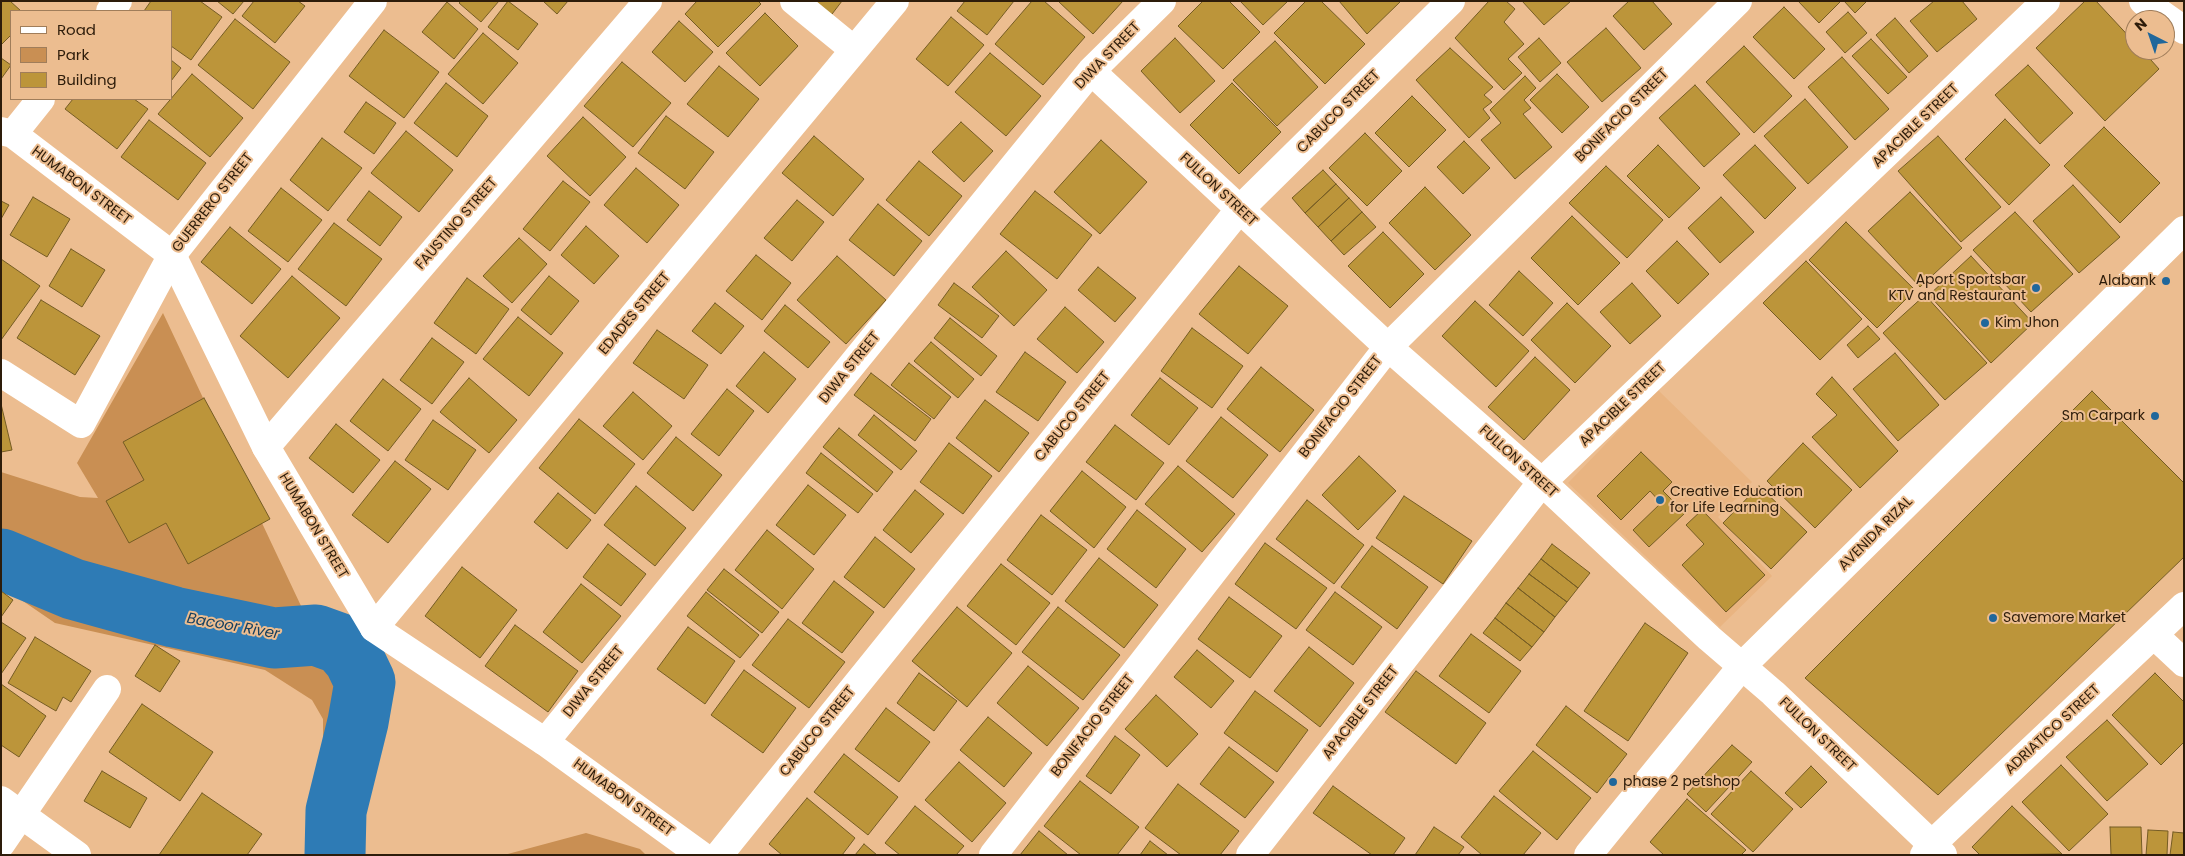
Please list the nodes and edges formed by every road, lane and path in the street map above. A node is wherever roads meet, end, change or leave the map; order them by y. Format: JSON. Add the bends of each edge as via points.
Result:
{"nodes":[{"id":1,"x":373,"y":1,"type":"edge"},
{"id":2,"x":648,"y":1,"type":"edge"},
{"id":3,"x":794,"y":1,"type":"edge"},
{"id":4,"x":895,"y":1,"type":"edge"},
{"id":5,"x":1162,"y":1,"type":"edge"},
{"id":6,"x":1451,"y":1,"type":"edge"},
{"id":7,"x":1738,"y":1,"type":"edge"},
{"id":8,"x":2046,"y":1,"type":"edge"},
{"id":9,"x":2144,"y":1,"type":"edge"},
{"id":10,"x":2184,"y":30,"type":"edge"},
{"id":11,"x":854,"y":50,"type":"junction"},
{"id":12,"x":1091,"y":71,"type":"junction"},
{"id":13,"x":40,"y":100,"type":"edge"},
{"id":14,"x":7,"y":133,"type":"edge"},
{"id":15,"x":1239,"y":210,"type":"junction"},
{"id":16,"x":2184,"y":230,"type":"edge"},
{"id":17,"x":172,"y":255,"type":"junction"},
{"id":18,"x":1388,"y":347,"type":"junction"},
{"id":19,"x":1,"y":373,"type":"edge"},
{"id":20,"x":266,"y":447,"type":"junction"},
{"id":21,"x":1542,"y":482,"type":"junction"},
{"id":22,"x":2184,"y":606,"type":"edge"},
{"id":23,"x":374,"y":628,"type":"junction"},
{"id":24,"x":2154,"y":634,"type":"junction"},
{"id":25,"x":2184,"y":663,"type":"edge"},
{"id":26,"x":1742,"y":666,"type":"junction"},
{"id":27,"x":107,"y":690,"type":"dead end"},
{"id":28,"x":546,"y":742,"type":"junction"},
{"id":29,"x":11,"y":807,"type":"edge"},
{"id":30,"x":1,"y":844,"type":"edge"},
{"id":31,"x":1933,"y":851,"type":"edge"},
{"id":32,"x":77,"y":855,"type":"edge"},
{"id":33,"x":701,"y":855,"type":"edge"},
{"id":34,"x":719,"y":855,"type":"edge"},
{"id":35,"x":993,"y":855,"type":"edge"},
{"id":36,"x":1250,"y":855,"type":"edge"},
{"id":37,"x":1588,"y":855,"type":"edge"}],
"edges":[{"from":1,"to":17,"type":"street","name":"GUERRERO STREET"},
{"from":2,"to":20,"type":"street","name":"FAUSTINO STREET"},
{"from":3,"to":11,"type":"street"},
{"from":4,"to":11,"type":"street","name":"EDADES STREET"},
{"from":5,"to":12,"type":"street","name":"DIWA STREET"},
{"from":6,"to":15,"type":"street","name":"CABUCO STREET"},
{"from":7,"to":18,"type":"street","name":"BONIFACIO STREET"},
{"from":8,"to":21,"type":"street","name":"APACIBLE STREET"},
{"from":9,"to":10,"type":"street"},
{"from":11,"to":23,"type":"street","name":"EDADES STREET"},
{"from":12,"to":15,"type":"street","name":"FULLON STREET"},
{"from":12,"to":28,"type":"street","name":"DIWA STREET"},
{"from":13,"to":14,"type":"street"},
{"from":14,"to":17,"type":"street","name":"HUMABON STREET"},
{"from":15,"to":18,"type":"street","name":"FULLON STREET"},
{"from":15,"to":34,"type":"street","name":"CABUCO STREET"},
{"from":16,"to":26,"type":"street","name":"AVENIDA RIZAL"},
{"from":17,"to":19,"type":"street","name":"GUERRERO STREET","via":[[81,424]]},
{"from":17,"to":20,"type":"street","name":"HUMABON STREET"},
{"from":18,"to":21,"type":"street","name":"FULLON STREET"},
{"from":18,"to":35,"type":"street","name":"BONIFACIO STREET"},
{"from":20,"to":23,"type":"street","name":"HUMABON STREET"},
{"from":21,"to":26,"type":"street","name":"FULLON STREET"},
{"from":21,"to":36,"type":"street","name":"APACIBLE STREET"},
{"from":22,"to":24,"type":"street","name":"ADRIATICO STREET"},
{"from":23,"to":28,"type":"street","name":"HUMABON STREET"},
{"from":24,"to":25,"type":"street"},
{"from":24,"to":31,"type":"street","name":"ADRIATICO STREET"},
{"from":26,"to":31,"type":"street","name":"FULLON STREET"},
{"from":26,"to":37,"type":"street","name":"AVENIDA RIZAL"},
{"from":27,"to":29,"type":"street"},
{"from":28,"to":33,"type":"street","name":"HUMABON STREET"},
{"from":29,"to":30,"type":"street"},
{"from":29,"to":32,"type":"street"}]}
